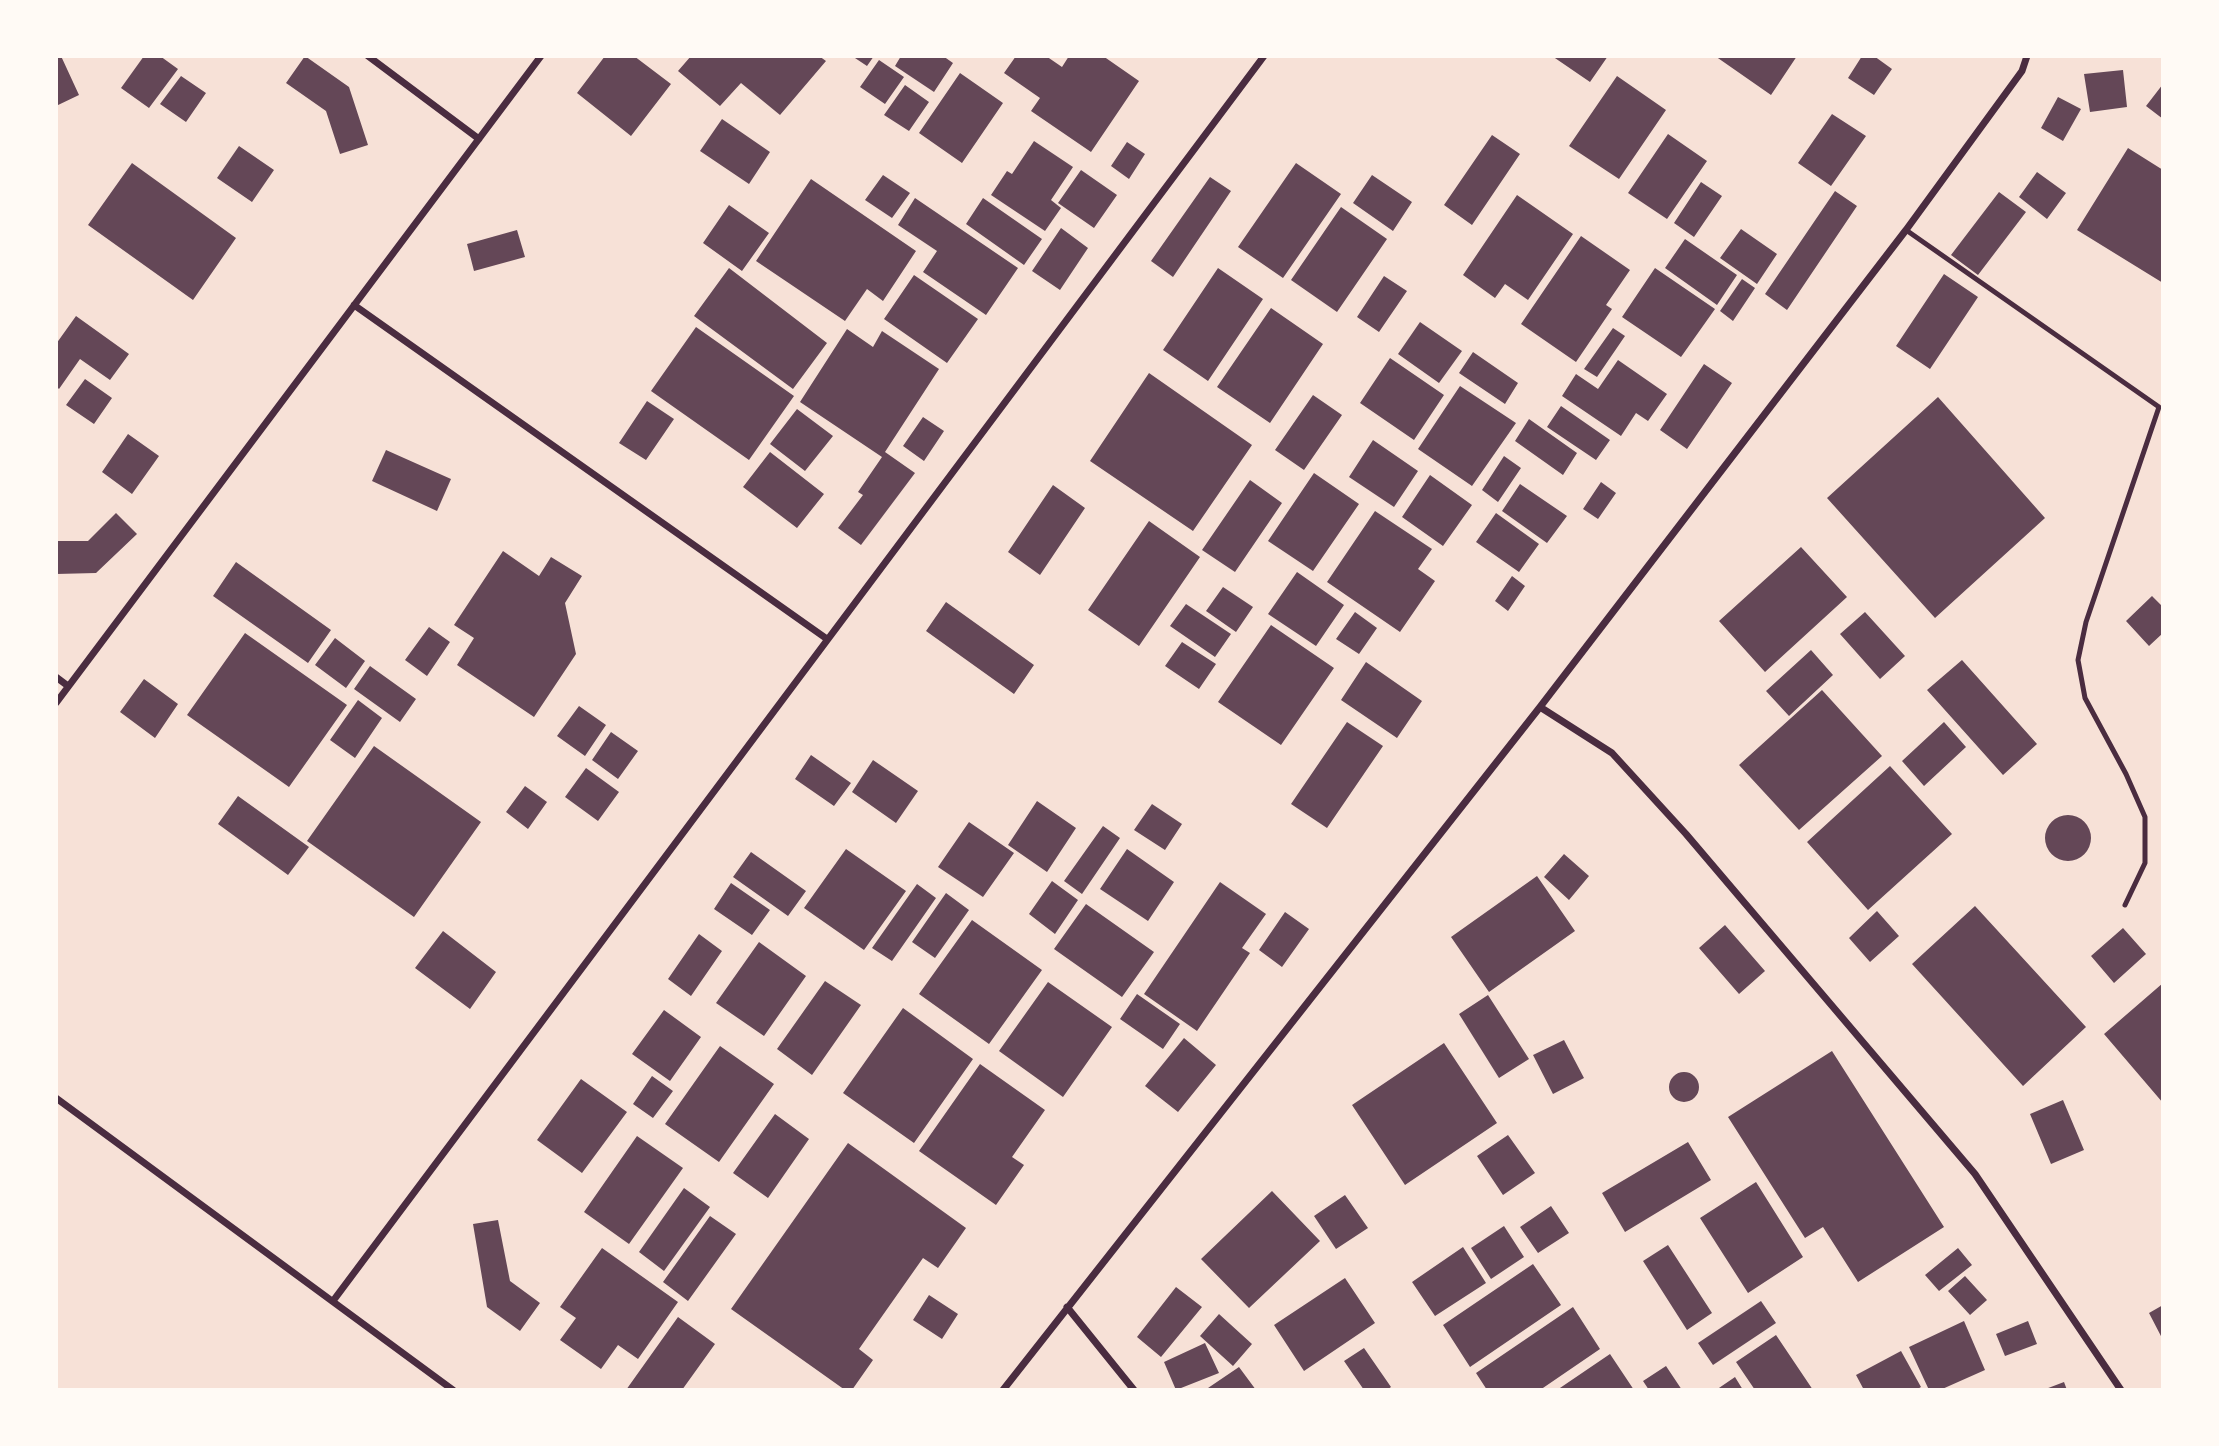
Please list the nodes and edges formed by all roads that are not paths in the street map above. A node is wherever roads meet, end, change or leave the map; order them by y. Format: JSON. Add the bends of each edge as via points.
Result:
{"nodes":[{"id":1,"x":368,"y":56,"type":"edge"},
{"id":2,"x":541,"y":56,"type":"edge"},
{"id":3,"x":1264,"y":56,"type":"edge"},
{"id":4,"x":2027,"y":56,"type":"edge"},
{"id":5,"x":479,"y":139,"type":"junction"},
{"id":6,"x":1906,"y":230,"type":"junction"},
{"id":7,"x":354,"y":305,"type":"junction"},
{"id":8,"x":2161,"y":407,"type":"edge"},
{"id":9,"x":828,"y":639,"type":"junction"},
{"id":10,"x":56,"y":677,"type":"edge"},
{"id":11,"x":68,"y":686,"type":"junction"},
{"id":12,"x":56,"y":703,"type":"edge"},
{"id":13,"x":1540,"y":707,"type":"junction"},
{"id":14,"x":2124,"y":905,"type":"dead end"},
{"id":15,"x":56,"y":1098,"type":"edge"},
{"id":16,"x":333,"y":1301,"type":"junction"},
{"id":17,"x":1066,"y":1307,"type":"junction"},
{"id":18,"x":453,"y":1390,"type":"edge"},
{"id":19,"x":1003,"y":1390,"type":"edge"},
{"id":20,"x":1134,"y":1390,"type":"edge"},
{"id":21,"x":2121,"y":1390,"type":"edge"}],
"edges":[{"from":1,"to":5,"type":"street"},
{"from":2,"to":5,"type":"street"},
{"from":3,"to":9,"type":"street"},
{"from":4,"to":6,"type":"street","via":[[2022,71]]},
{"from":5,"to":7,"type":"street"},
{"from":6,"to":8,"type":"lane"},
{"from":6,"to":13,"type":"street"},
{"from":7,"to":9,"type":"street"},
{"from":7,"to":11,"type":"street"},
{"from":8,"to":14,"type":"lane","via":[[2086,622],[2078,660],[2084,698],[2145,817],[2145,863]]},
{"from":9,"to":16,"type":"street"},
{"from":10,"to":11,"type":"street"},
{"from":11,"to":12,"type":"street"},
{"from":13,"to":17,"type":"street"},
{"from":13,"to":21,"type":"street","via":[[1612,753],[1975,1174]]},
{"from":15,"to":16,"type":"street"},
{"from":16,"to":18,"type":"street"},
{"from":17,"to":19,"type":"street"},
{"from":17,"to":20,"type":"street"}]}
